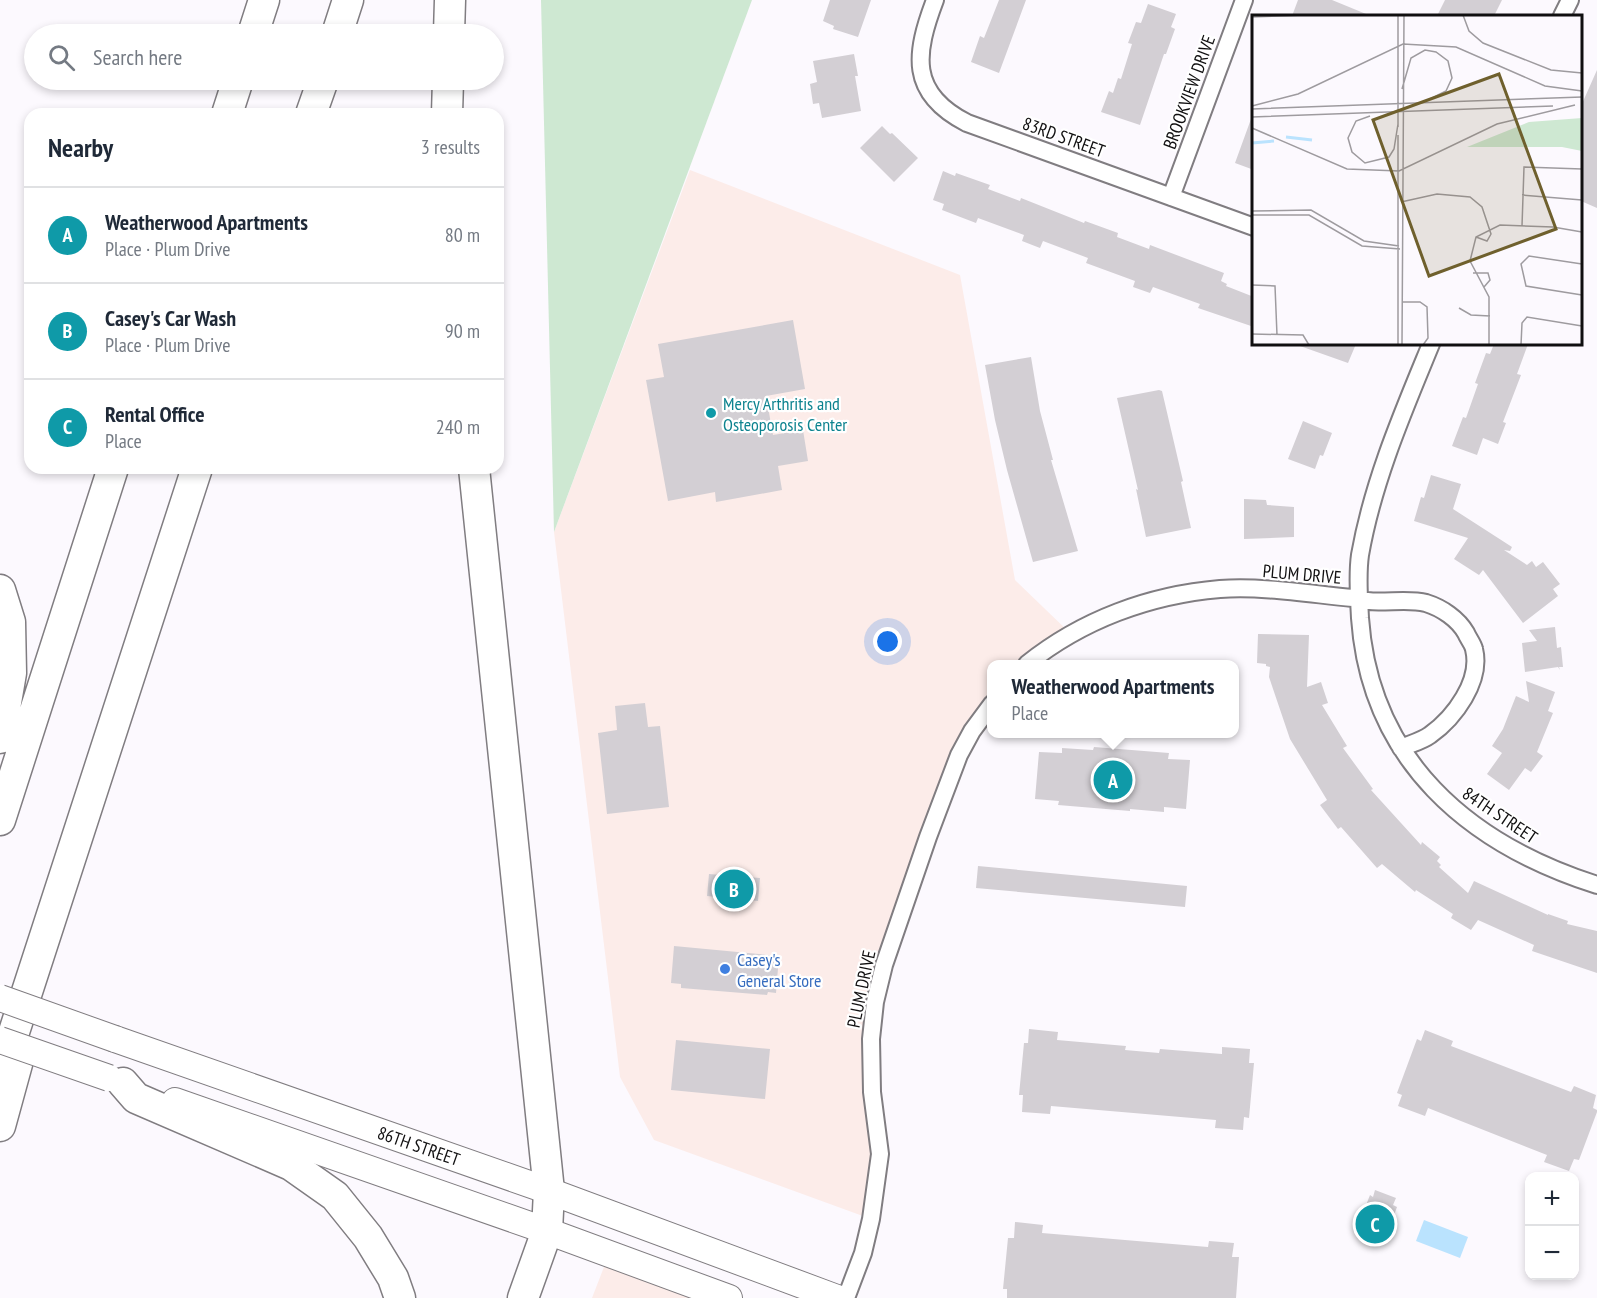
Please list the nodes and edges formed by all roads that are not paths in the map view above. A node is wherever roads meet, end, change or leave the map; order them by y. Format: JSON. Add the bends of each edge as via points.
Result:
{"nodes":[{"id":1,"x":264,"y":0,"type":"edge"},
{"id":2,"x":348,"y":0,"type":"edge"},
{"id":3,"x":450,"y":0,"type":"edge"},
{"id":4,"x":934,"y":0,"type":"edge"},
{"id":5,"x":1244,"y":0,"type":"edge"},
{"id":6,"x":1570,"y":0,"type":"edge"},
{"id":7,"x":1562,"y":15,"type":"edge"},
{"id":8,"x":256,"y":24,"type":"edge"},
{"id":9,"x":340,"y":24,"type":"edge"},
{"id":10,"x":449,"y":24,"type":"edge"},
{"id":11,"x":235,"y":90,"type":"edge"},
{"id":12,"x":319,"y":90,"type":"edge"},
{"id":13,"x":448,"y":90,"type":"edge"},
{"id":14,"x":229,"y":108,"type":"edge"},
{"id":15,"x":313,"y":108,"type":"edge"},
{"id":16,"x":447,"y":108,"type":"edge"},
{"id":17,"x":1171,"y":197,"type":"junction"},
{"id":18,"x":1252,"y":226,"type":"edge"},
{"id":19,"x":1431,"y":345,"type":"edge"},
{"id":20,"x":111,"y":474,"type":"edge"},
{"id":21,"x":195,"y":474,"type":"edge"},
{"id":22,"x":475,"y":474,"type":"edge"},
{"id":23,"x":0,"y":591,"type":"edge"},
{"id":24,"x":1359,"y":600,"type":"junction"},
{"id":25,"x":1032,"y":660,"type":"edge"},
{"id":26,"x":987,"y":710,"type":"edge"},
{"id":27,"x":0,"y":738,"type":"edge"},
{"id":28,"x":1401,"y":748,"type":"junction"},
{"id":29,"x":0,"y":820,"type":"edge"},
{"id":30,"x":1597,"y":885,"type":"edge"},
{"id":31,"x":50,"y":921,"type":"junction"},
{"id":32,"x":0,"y":998,"type":"edge"},
{"id":33,"x":0,"y":1040,"type":"edge"},
{"id":34,"x":0,"y":1074,"type":"edge"},
{"id":35,"x":116,"y":1081,"type":"junction"},
{"id":36,"x":0,"y":1126,"type":"edge"},
{"id":37,"x":549,"y":1191,"type":"junction"},
{"id":38,"x":548,"y":1232,"type":"junction"},
{"id":39,"x":400,"y":1298,"type":"edge"},
{"id":40,"x":523,"y":1298,"type":"edge"},
{"id":41,"x":729,"y":1298,"type":"edge"},
{"id":42,"x":837,"y":1298,"type":"edge"},
{"id":43,"x":846,"y":1298,"type":"edge"}],
"edges":[{"from":1,"to":8,"type":"highway"},
{"from":2,"to":9,"type":"highway"},
{"from":3,"to":10,"type":"highway"},
{"from":4,"to":17,"type":"street","name":"83RD STREET","via":[[920,48],[920,68],[926,86],[952,115]]},
{"from":5,"to":17,"type":"street","name":"BROOKVIEW DRIVE"},
{"from":6,"to":7,"type":"street"},
{"from":11,"to":14,"type":"highway"},
{"from":12,"to":15,"type":"highway"},
{"from":13,"to":16,"type":"highway"},
{"from":17,"to":18,"type":"street","name":"83RD STREET"},
{"from":19,"to":24,"type":"street","name":"PLUM DRIVE","via":[[1375,494],[1360,556]]},
{"from":20,"to":29,"type":"highway"},
{"from":21,"to":31,"type":"highway"},
{"from":22,"to":37,"type":"highway"},
{"from":23,"to":27,"type":"highway","via":[[10,622],[11,674]]},
{"from":24,"to":25,"type":"street","name":"PLUM DRIVE","via":[[1232,589],[1152,600],[1088,624]]},
{"from":24,"to":28,"type":"street","name":"84TH STREET","via":[[1362,642],[1375,696]]},
{"from":24,"to":28,"type":"street","via":[[1425,603],[1446,612],[1461,625],[1474,648],[1473,675],[1463,700],[1429,736]]},
{"from":26,"to":43,"type":"street","name":"PLUM DRIVE","via":[[959,756],[928,837],[875,1002],[872,1092],[880,1154],[869,1230]]},
{"from":28,"to":30,"type":"street","name":"84TH STREET","via":[[1437,794],[1495,840],[1545,867]]},
{"from":31,"to":34,"type":"highway"},
{"from":31,"to":36,"type":"highway","via":[[42,969]]},
{"from":32,"to":37,"type":"main road","name":"86TH STREET","bridge":true},
{"from":33,"to":35,"type":"main road","bridge":true},
{"from":35,"to":38,"type":"main road"},
{"from":35,"to":39,"type":"highway","via":[[136,1098],[291,1165],[334,1196],[368,1237],[393,1278]]},
{"from":37,"to":38,"type":"highway"},
{"from":37,"to":42,"type":"main road","name":"86TH STREET"},
{"from":38,"to":40,"type":"highway"},
{"from":38,"to":41,"type":"main road"}]}
